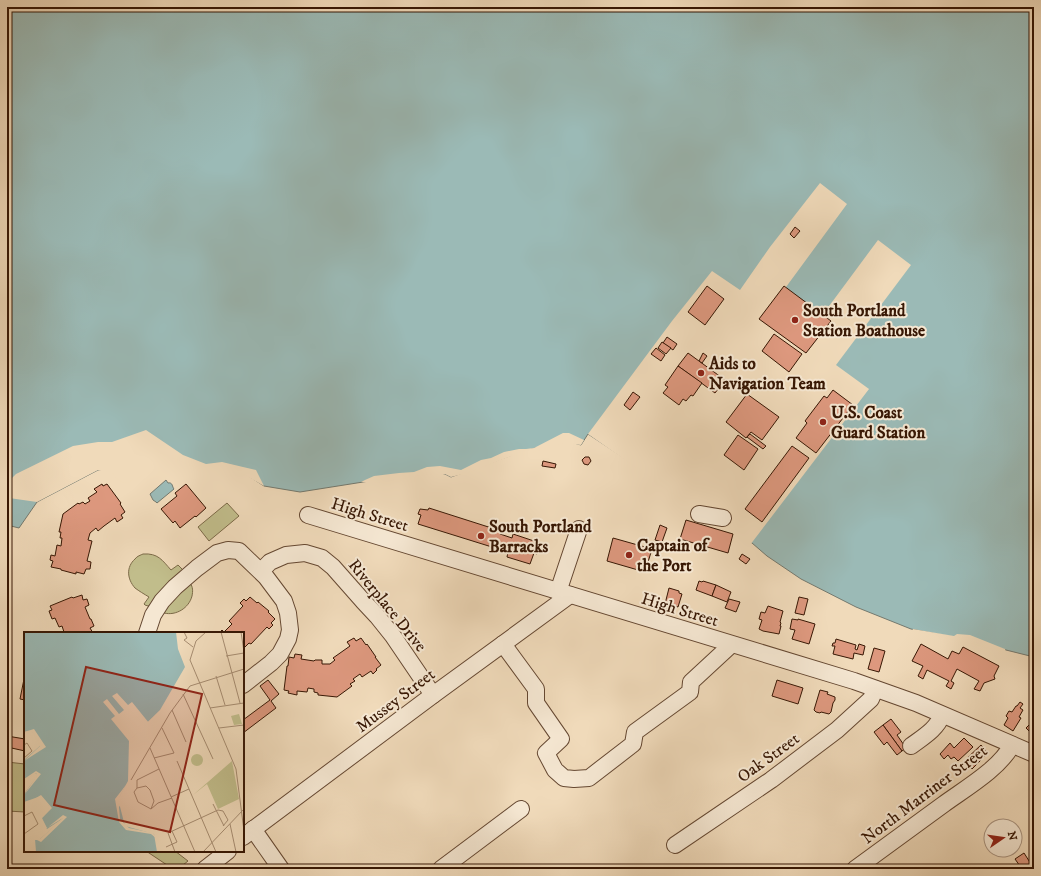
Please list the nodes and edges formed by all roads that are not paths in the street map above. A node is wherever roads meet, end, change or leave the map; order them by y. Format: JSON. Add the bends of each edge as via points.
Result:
{"nodes":[{"id":1,"x":700,"y":514,"type":"dead end"},
{"id":2,"x":308,"y":515,"type":"dead end"},
{"id":3,"x":723,"y":518,"type":"dead end"},
{"id":4,"x":578,"y":529,"type":"dead end"},
{"id":5,"x":261,"y":571,"type":"junction"},
{"id":6,"x":564,"y":593,"type":"junction"},
{"id":7,"x":147,"y":632,"type":"edge"},
{"id":8,"x":503,"y":644,"type":"junction"},
{"id":9,"x":731,"y":645,"type":"junction"},
{"id":10,"x":244,"y":684,"type":"edge"},
{"id":11,"x":875,"y":689,"type":"junction"},
{"id":12,"x":433,"y":695,"type":"junction"},
{"id":13,"x":942,"y":715,"type":"junction"},
{"id":14,"x":1012,"y":745,"type":"junction"},
{"id":15,"x":911,"y":746,"type":"dead end"},
{"id":16,"x":1034,"y":754,"type":"edge"},
{"id":17,"x":521,"y":809,"type":"dead end"},
{"id":18,"x":246,"y":833,"type":"edge"},
{"id":19,"x":675,"y":845,"type":"dead end"},
{"id":20,"x":227,"y":852,"type":"edge"},
{"id":21,"x":205,"y":869,"type":"edge"},
{"id":22,"x":281,"y":869,"type":"edge"},
{"id":23,"x":441,"y":869,"type":"edge"},
{"id":24,"x":855,"y":869,"type":"edge"}],
"edges":[{"from":1,"to":3,"type":"street"},
{"from":2,"to":6,"type":"street","name":"High Street"},
{"from":4,"to":6,"type":"street"},
{"from":5,"to":7,"type":"street","via":[[239,551],[217,553],[162,601],[153,615]]},
{"from":5,"to":10,"type":"street","via":[[284,601],[290,630],[280,654]]},
{"from":5,"to":12,"type":"street","name":"Riverplace Drive","via":[[270,562],[286,555],[305,553],[322,558],[377,616]]},
{"from":6,"to":8,"type":"street","name":"Mussey Street"},
{"from":6,"to":9,"type":"street","name":"High Street"},
{"from":8,"to":9,"type":"street","via":[[536,689],[536,703],[561,739],[546,753],[564,778],[574,779],[589,778],[633,744],[634,732],[690,692],[691,682]]},
{"from":8,"to":12,"type":"street","name":"Mussey Street"},
{"from":9,"to":11,"type":"street","name":"High Street"},
{"from":11,"to":13,"type":"street","name":"High Street"},
{"from":11,"to":19,"type":"street","name":"Oak Street","via":[[871,699],[837,730],[771,780]]},
{"from":12,"to":18,"type":"street","name":"Mussey Street"},
{"from":13,"to":14,"type":"street","name":"High Street"},
{"from":13,"to":15,"type":"street","via":[[934,728]]},
{"from":14,"to":16,"type":"street","name":"High Street"},
{"from":14,"to":24,"type":"street","name":"North Marriner Street","via":[[1007,754],[978,780]]},
{"from":17,"to":23,"type":"street"},
{"from":18,"to":22,"type":"street"},
{"from":20,"to":21,"type":"street"}]}
